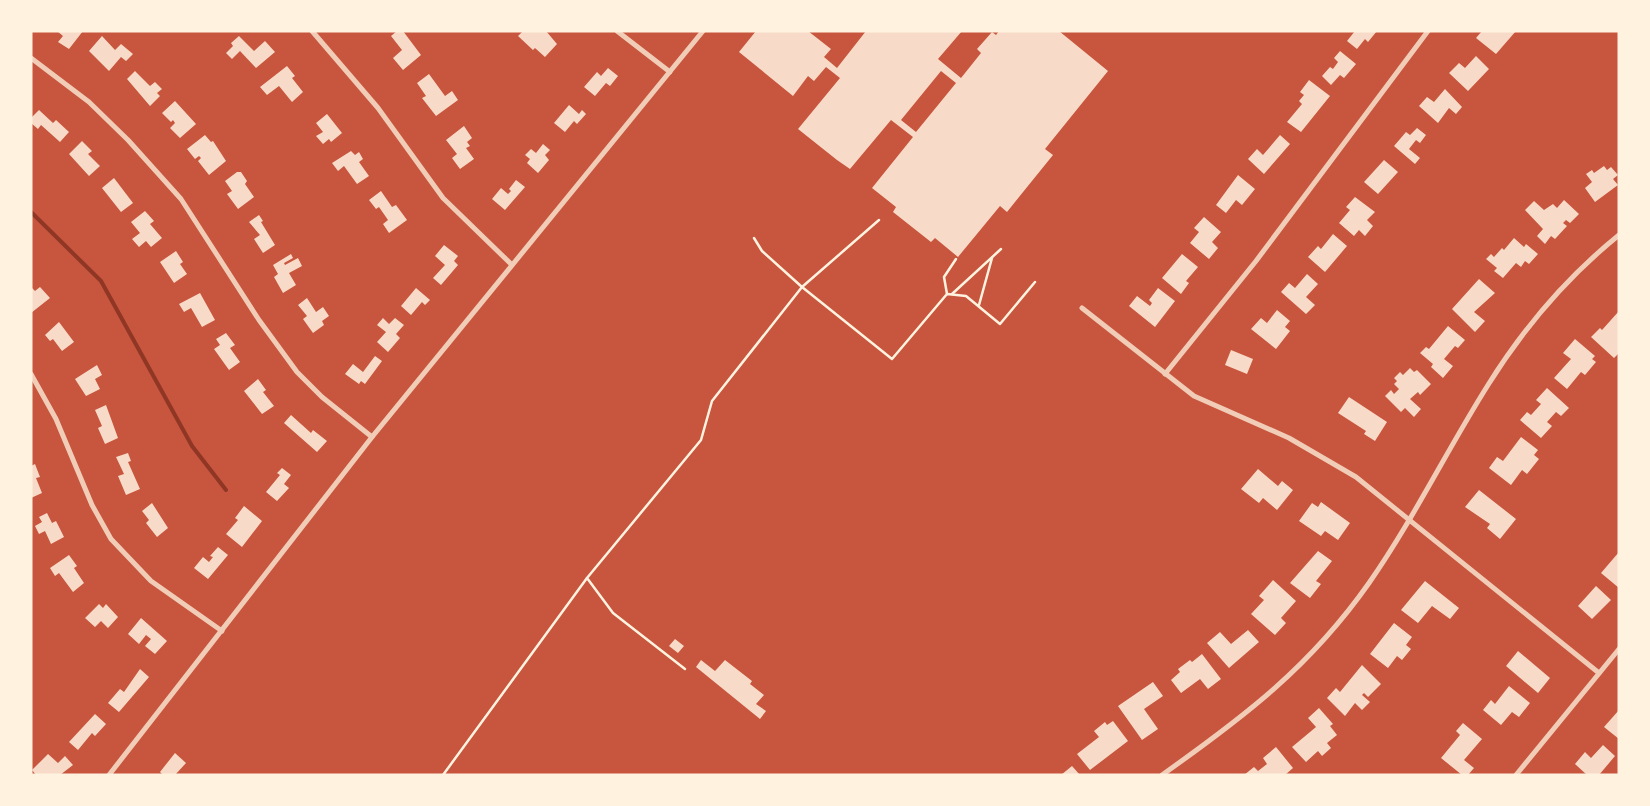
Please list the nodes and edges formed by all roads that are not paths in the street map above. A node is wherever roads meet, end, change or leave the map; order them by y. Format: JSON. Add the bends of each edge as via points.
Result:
{"nodes":[{"id":1,"x":312,"y":31,"type":"edge"},
{"id":2,"x":617,"y":31,"type":"edge"},
{"id":3,"x":703,"y":31,"type":"edge"},
{"id":4,"x":1428,"y":31,"type":"edge"},
{"id":5,"x":31,"y":58,"type":"edge"},
{"id":6,"x":670,"y":72,"type":"junction"},
{"id":7,"x":1619,"y":235,"type":"edge"},
{"id":8,"x":511,"y":264,"type":"junction"},
{"id":9,"x":1082,"y":308,"type":"dead end"},
{"id":10,"x":31,"y":374,"type":"edge"},
{"id":11,"x":1165,"y":374,"type":"junction"},
{"id":12,"x":372,"y":437,"type":"junction"},
{"id":13,"x":1409,"y":519,"type":"junction"},
{"id":14,"x":222,"y":632,"type":"junction"},
{"id":15,"x":1619,"y":649,"type":"edge"},
{"id":16,"x":1599,"y":673,"type":"junction"},
{"id":17,"x":109,"y":775,"type":"edge"},
{"id":18,"x":1162,"y":775,"type":"edge"},
{"id":19,"x":1516,"y":775,"type":"edge"}],
"edges":[{"from":1,"to":8,"type":"street","via":[[378,108],[443,198]]},
{"from":2,"to":6,"type":"street"},
{"from":3,"to":6,"type":"street"},
{"from":4,"to":11,"type":"street","via":[[1256,260]]},
{"from":5,"to":12,"type":"street","via":[[89,102],[128,140],[181,199],[259,320],[297,372],[322,397]]},
{"from":6,"to":8,"type":"street"},
{"from":7,"to":13,"type":"street","via":[[1562,287],[1529,326],[1488,385]]},
{"from":8,"to":12,"type":"street"},
{"from":9,"to":11,"type":"street"},
{"from":10,"to":14,"type":"street","via":[[56,419],[92,505],[111,539],[151,582]]},
{"from":11,"to":13,"type":"street","via":[[1205,402],[1289,438],[1325,458],[1356,477]]},
{"from":12,"to":14,"type":"street"},
{"from":13,"to":16,"type":"street"},
{"from":13,"to":18,"type":"street","via":[[1365,589],[1300,667],[1257,705]]},
{"from":14,"to":17,"type":"street"},
{"from":15,"to":16,"type":"street"},
{"from":16,"to":19,"type":"street"}]}
